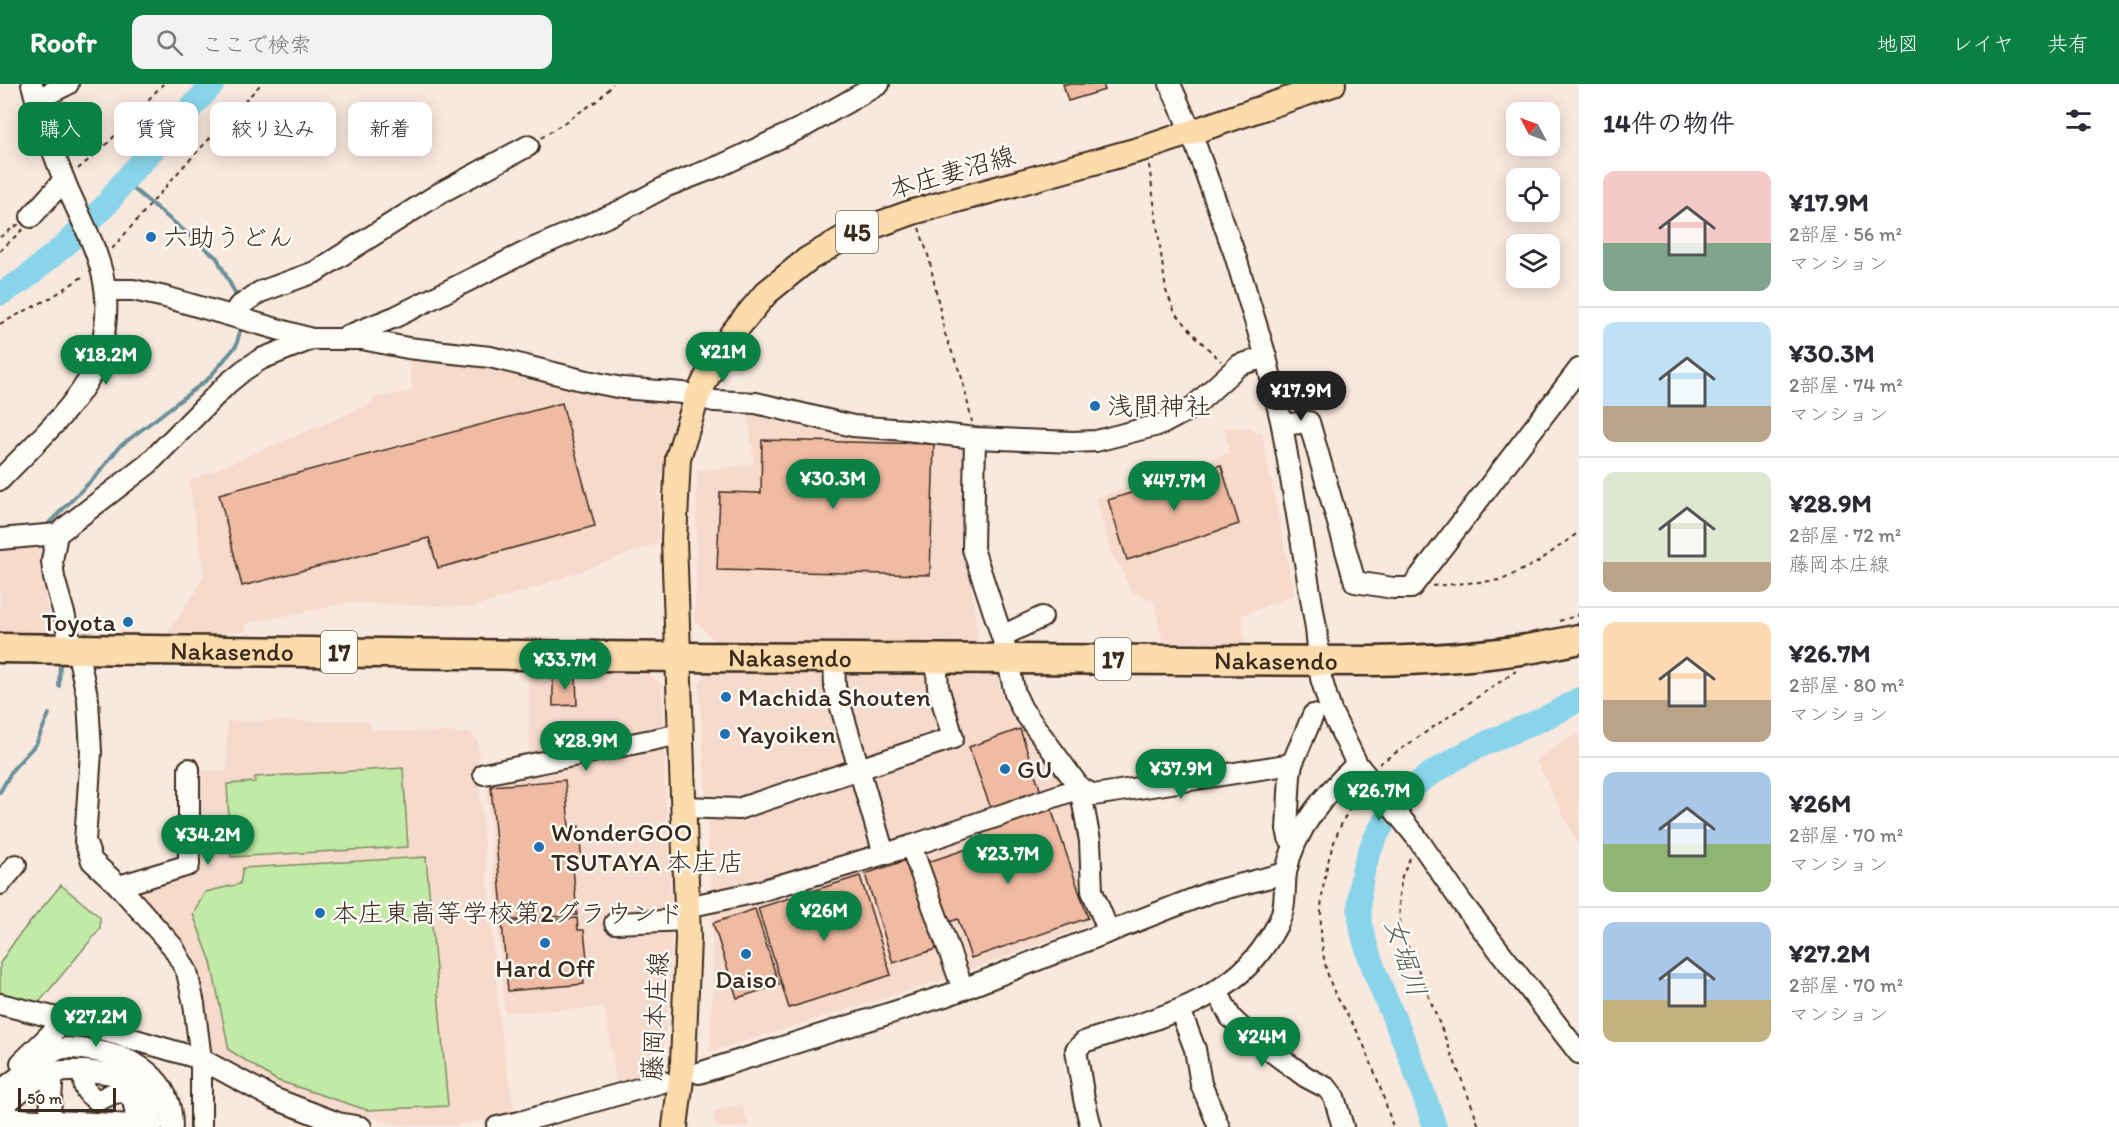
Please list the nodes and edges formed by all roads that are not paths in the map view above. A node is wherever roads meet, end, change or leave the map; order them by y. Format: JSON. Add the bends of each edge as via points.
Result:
{"nodes":[{"id":1,"x":68,"y":84,"type":"edge"},
{"id":2,"x":879,"y":84,"type":"edge"},
{"id":3,"x":1170,"y":84,"type":"edge"},
{"id":4,"x":1333,"y":84,"type":"edge"},
{"id":5,"x":34,"y":92,"type":"edge"},
{"id":6,"x":1191,"y":132,"type":"junction"},
{"id":7,"x":528,"y":146,"type":"road end"},
{"id":8,"x":70,"y":179,"type":"junction"},
{"id":9,"x":27,"y":224,"type":"road end"},
{"id":10,"x":107,"y":290,"type":"junction"},
{"id":11,"x":242,"y":312,"type":"junction"},
{"id":12,"x":342,"y":338,"type":"junction"},
{"id":13,"x":312,"y":339,"type":"junction"},
{"id":14,"x":1266,"y":357,"type":"junction"},
{"id":15,"x":1579,"y":369,"type":"edge"},
{"id":16,"x":697,"y":397,"type":"junction"},
{"id":17,"x":1282,"y":424,"type":"junction"},
{"id":18,"x":975,"y":438,"type":"junction"},
{"id":19,"x":0,"y":480,"type":"edge"},
{"id":20,"x":48,"y":535,"type":"junction"},
{"id":21,"x":0,"y":539,"type":"edge"},
{"id":22,"x":1042,"y":617,"type":"dead end"},
{"id":23,"x":1579,"y":639,"type":"edge"},
{"id":24,"x":1005,"y":647,"type":"junction"},
{"id":25,"x":0,"y":648,"type":"edge"},
{"id":26,"x":77,"y":649,"type":"junction"},
{"id":27,"x":678,"y":657,"type":"junction"},
{"id":28,"x":834,"y":657,"type":"junction"},
{"id":29,"x":936,"y":658,"type":"junction"},
{"id":30,"x":1320,"y":660,"type":"junction"},
{"id":31,"x":1313,"y":715,"type":"dead end"},
{"id":32,"x":681,"y":734,"type":"junction"},
{"id":33,"x":1292,"y":764,"type":"junction"},
{"id":34,"x":189,"y":769,"type":"dead end"},
{"id":35,"x":858,"y":769,"type":"junction"},
{"id":36,"x":1364,"y":773,"type":"junction"},
{"id":37,"x":484,"y":774,"type":"dead end"},
{"id":38,"x":1080,"y":788,"type":"junction"},
{"id":39,"x":684,"y":807,"type":"junction"},
{"id":40,"x":1294,"y":843,"type":"junction"},
{"id":41,"x":910,"y":846,"type":"junction"},
{"id":42,"x":884,"y":854,"type":"junction"},
{"id":43,"x":16,"y":865,"type":"dead end"},
{"id":44,"x":1286,"y":873,"type":"junction"},
{"id":45,"x":0,"y":884,"type":"edge"},
{"id":46,"x":119,"y":886,"type":"junction"},
{"id":47,"x":687,"y":914,"type":"junction"},
{"id":48,"x":615,"y":923,"type":"dead end"},
{"id":49,"x":1109,"y":932,"type":"junction"},
{"id":50,"x":963,"y":989,"type":"junction"},
{"id":51,"x":1216,"y":991,"type":"junction"},
{"id":52,"x":0,"y":1004,"type":"edge"},
{"id":53,"x":1180,"y":1010,"type":"junction"},
{"id":54,"x":65,"y":1020,"type":"junction"},
{"id":55,"x":1579,"y":1053,"type":"edge"},
{"id":56,"x":201,"y":1059,"type":"junction"},
{"id":57,"x":84,"y":1071,"type":"junction"},
{"id":58,"x":53,"y":1072,"type":"junction"},
{"id":59,"x":150,"y":1073,"type":"junction"},
{"id":60,"x":699,"y":1073,"type":"dead end"},
{"id":61,"x":0,"y":1080,"type":"edge"},
{"id":62,"x":663,"y":1082,"type":"dead end"},
{"id":63,"x":0,"y":1091,"type":"edge"},
{"id":64,"x":0,"y":1108,"type":"edge"},
{"id":65,"x":0,"y":1118,"type":"edge"},
{"id":66,"x":57,"y":1124,"type":"edge"},
{"id":67,"x":98,"y":1125,"type":"edge"},
{"id":68,"x":146,"y":1126,"type":"edge"},
{"id":69,"x":172,"y":1127,"type":"edge"},
{"id":70,"x":184,"y":1127,"type":"edge"},
{"id":71,"x":201,"y":1127,"type":"edge"},
{"id":72,"x":362,"y":1127,"type":"edge"},
{"id":73,"x":497,"y":1127,"type":"edge"},
{"id":74,"x":675,"y":1127,"type":"edge"},
{"id":75,"x":1091,"y":1127,"type":"edge"},
{"id":76,"x":1219,"y":1127,"type":"edge"},
{"id":77,"x":1342,"y":1127,"type":"edge"}],
"edges":[{"from":1,"to":5,"type":"street"},
{"from":2,"to":12,"type":"street","via":[[764,146],[667,186],[395,317]]},
{"from":3,"to":6,"type":"street"},
{"from":4,"to":6,"type":"main road","name":"本庄妻沼線","number":"45"},
{"from":5,"to":8,"type":"street","via":[[47,139]]},
{"from":6,"to":14,"type":"street"},
{"from":6,"to":16,"type":"main road","name":"本庄妻沼線","number":"45","via":[[913,212],[849,235],[808,259],[766,293],[732,334]]},
{"from":7,"to":11,"type":"street","via":[[440,193],[315,272],[269,287]]},
{"from":8,"to":9,"type":"street"},
{"from":8,"to":10,"type":"street"},
{"from":10,"to":11,"type":"street","via":[[134,290]]},
{"from":10,"to":19,"type":"street","via":[[104,334],[93,372],[80,393]]},
{"from":11,"to":13,"type":"street"},
{"from":12,"to":13,"type":"street"},
{"from":12,"to":16,"type":"street","via":[[490,357],[582,380]]},
{"from":13,"to":20,"type":"street","via":[[244,370],[148,464]]},
{"from":14,"to":17,"type":"street"},
{"from":14,"to":18,"type":"street","via":[[1239,365],[1192,408],[1162,423],[1096,441]]},
{"from":15,"to":17,"type":"street","via":[[1412,588],[1355,582],[1309,422]]},
{"from":16,"to":18,"type":"street","via":[[745,402],[853,426]]},
{"from":16,"to":27,"type":"main road","name":"本庄妻沼線","number":"45","via":[[678,458],[674,540]]},
{"from":17,"to":30,"type":"street"},
{"from":18,"to":24,"type":"street","via":[[973,549]]},
{"from":20,"to":21,"type":"street"},
{"from":20,"to":26,"type":"street","via":[[68,635]]},
{"from":22,"to":24,"type":"street"},
{"from":23,"to":30,"type":"highway","name":"Nakasendo","number":"17","via":[[1545,640],[1425,660]]},
{"from":24,"to":29,"type":"highway","name":"Nakasendo","number":"17"},
{"from":24,"to":30,"type":"highway","name":"Nakasendo","number":"17"},
{"from":24,"to":38,"type":"street","via":[[1022,709]]},
{"from":25,"to":26,"type":"highway","name":"Nakasendo","number":"17"},
{"from":26,"to":27,"type":"highway","name":"Nakasendo","number":"17"},
{"from":26,"to":46,"type":"street","via":[[88,700],[91,752],[84,841],[92,861]]},
{"from":27,"to":28,"type":"highway","name":"Nakasendo","number":"17"},
{"from":27,"to":32,"type":"main road","name":"藤岡本庄線"},
{"from":28,"to":29,"type":"highway","name":"Nakasendo","number":"17"},
{"from":28,"to":35,"type":"street","via":[[835,687]]},
{"from":29,"to":35,"type":"street","via":[[938,687],[953,738]]},
{"from":30,"to":36,"type":"street","via":[[1331,711]]},
{"from":31,"to":33,"type":"street"},
{"from":32,"to":37,"type":"street"},
{"from":32,"to":39,"type":"main road","name":"藤岡本庄線"},
{"from":33,"to":38,"type":"street","via":[[1094,795]]},
{"from":33,"to":40,"type":"street","via":[[1287,829]]},
{"from":34,"to":46,"type":"street","via":[[189,866]]},
{"from":35,"to":39,"type":"street","via":[[738,809]]},
{"from":35,"to":42,"type":"street"},
{"from":36,"to":40,"type":"street","via":[[1311,815]]},
{"from":36,"to":55,"type":"street"},
{"from":38,"to":41,"type":"street"},
{"from":38,"to":49,"type":"street","via":[[1090,841],[1092,891]]},
{"from":39,"to":47,"type":"main road","name":"藤岡本庄線"},
{"from":40,"to":44,"type":"street"},
{"from":41,"to":42,"type":"street"},
{"from":41,"to":50,"type":"street"},
{"from":42,"to":47,"type":"street"},
{"from":43,"to":45,"type":"street"},
{"from":44,"to":49,"type":"street","via":[[1211,892]]},
{"from":44,"to":51,"type":"street","via":[[1282,913],[1273,933],[1245,969]]},
{"from":46,"to":56,"type":"street","via":[[173,947],[187,972]]},
{"from":47,"to":48,"type":"street"},
{"from":47,"to":74,"type":"main road","name":"藤岡本庄線","via":[[686,1019]]},
{"from":49,"to":50,"type":"street"},
{"from":50,"to":60,"type":"street"},
{"from":51,"to":53,"type":"street"},
{"from":51,"to":77,"type":"street","via":[[1231,1018],[1250,1035],[1327,1088],[1334,1097]]},
{"from":52,"to":54,"type":"street"},
{"from":53,"to":75,"type":"street","via":[[1084,1042],[1076,1050]]},
{"from":53,"to":76,"type":"street"},
{"from":54,"to":56,"type":"street"},
{"from":54,"to":61,"type":"street"},
{"from":56,"to":71,"type":"street"},
{"from":56,"to":72,"type":"street","via":[[273,1098],[338,1123]]},
{"from":57,"to":58,"type":"street"},
{"from":57,"to":68,"type":"street","via":[[86,1091],[97,1100],[127,1094]]},
{"from":57,"to":68,"type":"street","via":[[132,1077],[141,1084],[150,1099]]},
{"from":58,"to":64,"type":"street"},
{"from":58,"to":66,"type":"street"},
{"from":59,"to":63,"type":"street","via":[[133,1062],[102,1052],[58,1049]]},
{"from":59,"to":69,"type":"street","via":[[171,1104]]},
{"from":59,"to":70,"type":"street","via":[[176,1091],[183,1104]]},
{"from":62,"to":73,"type":"street"},
{"from":65,"to":66,"type":"street"},
{"from":66,"to":67,"type":"street"},
{"from":67,"to":68,"type":"street"}]}
